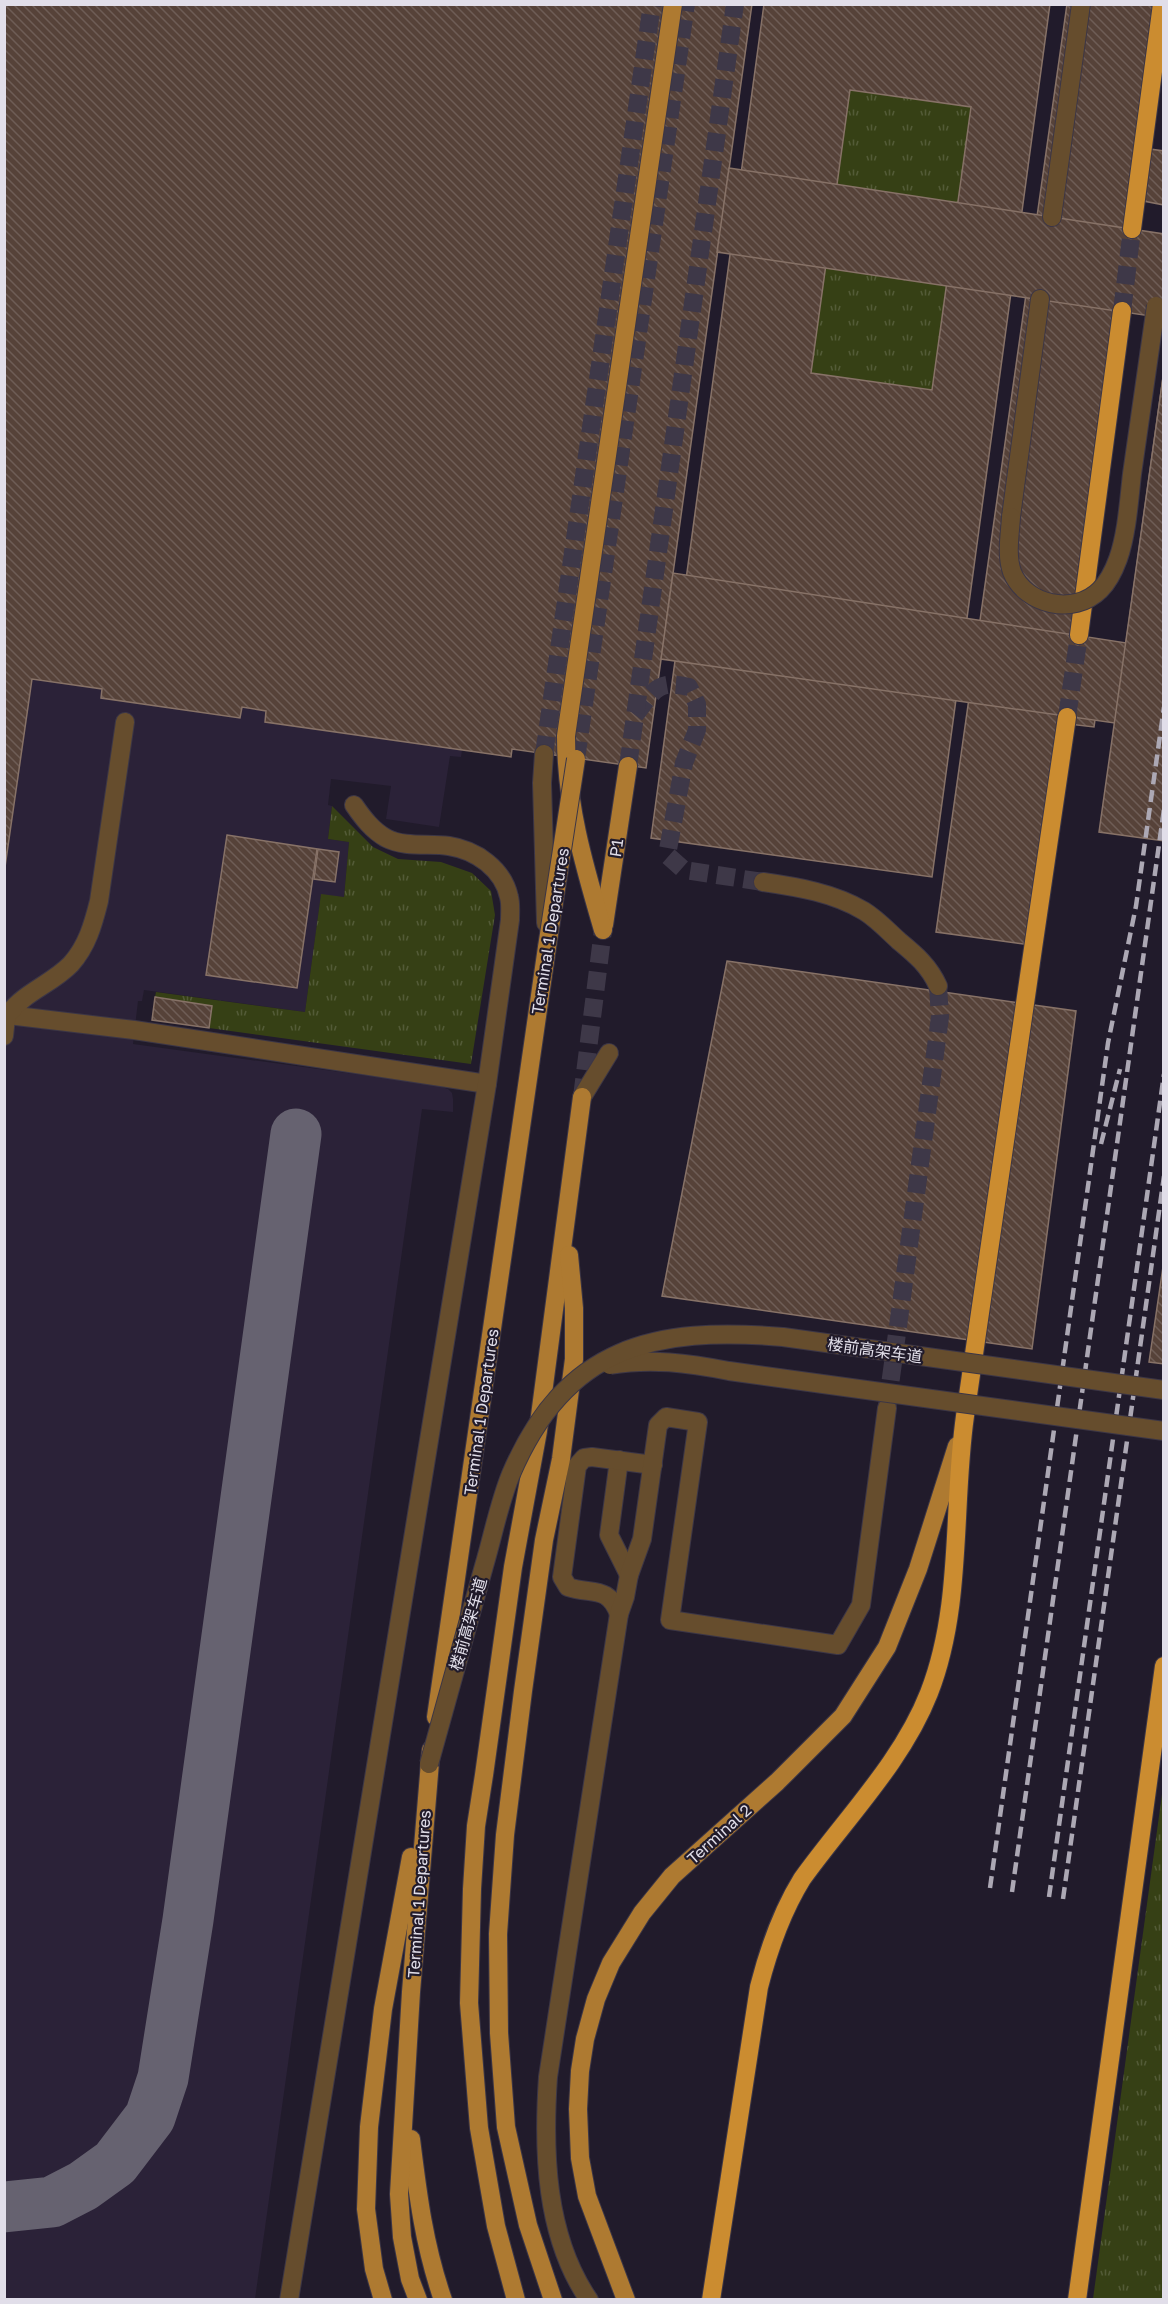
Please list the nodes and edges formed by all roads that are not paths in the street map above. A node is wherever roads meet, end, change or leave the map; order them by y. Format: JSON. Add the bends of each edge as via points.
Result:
{"nodes":[{"id":1,"x":673,"y":4,"type":"edge"},
{"id":2,"x":1081,"y":4,"type":"edge"},
{"id":3,"x":1162,"y":4,"type":"edge"},
{"id":4,"x":1052,"y":217,"type":"dead end"},
{"id":5,"x":1132,"y":229,"type":"tunnel mouth"},
{"id":6,"x":1040,"y":299,"type":"dead end"},
{"id":7,"x":1156,"y":306,"type":"dead end"},
{"id":8,"x":1122,"y":311,"type":"tunnel mouth"},
{"id":9,"x":1078,"y":635,"type":"tunnel mouth"},
{"id":10,"x":1067,"y":717,"type":"tunnel mouth"},
{"id":11,"x":125,"y":722,"type":"dead end"},
{"id":12,"x":543,"y":754,"type":"tunnel mouth"},
{"id":13,"x":576,"y":759,"type":"tunnel mouth"},
{"id":14,"x":628,"y":766,"type":"tunnel mouth"},
{"id":15,"x":354,"y":805,"type":"dead end"},
{"id":16,"x":763,"y":882,"type":"tunnel mouth"},
{"id":17,"x":547,"y":947,"type":"junction"},
{"id":18,"x":938,"y":986,"type":"tunnel mouth"},
{"id":19,"x":8,"y":1015,"type":"junction"},
{"id":20,"x":4,"y":1035,"type":"edge"},
{"id":21,"x":609,"y":1053,"type":"dead end"},
{"id":22,"x":487,"y":1084,"type":"junction"},
{"id":23,"x":582,"y":1097,"type":"joint"},
{"id":24,"x":567,"y":1220,"type":"junction"},
{"id":25,"x":590,"y":1368,"type":"junction"},
{"id":26,"x":1164,"y":1390,"type":"edge"},
{"id":27,"x":887,"y":1408,"type":"tunnel mouth"},
{"id":28,"x":964,"y":1421,"type":"junction"},
{"id":29,"x":538,"y":1431,"type":"junction"},
{"id":30,"x":1164,"y":1431,"type":"edge"},
{"id":31,"x":619,"y":1460,"type":"junction"},
{"id":32,"x":652,"y":1465,"type":"junction"},
{"id":33,"x":544,"y":1540,"type":"junction"},
{"id":34,"x":628,"y":1575,"type":"junction"},
{"id":35,"x":619,"y":1614,"type":"junction"},
{"id":36,"x":1164,"y":1666,"type":"edge"},
{"id":37,"x":429,"y":1764,"type":"junction"},
{"id":38,"x":407,"y":2068,"type":"junction"},
{"id":39,"x":616,"y":2274,"type":"junction"},
{"id":40,"x":714,"y":2279,"type":"junction"},
{"id":41,"x":289,"y":2300,"type":"edge"},
{"id":42,"x":383,"y":2300,"type":"edge"},
{"id":43,"x":418,"y":2300,"type":"edge"},
{"id":44,"x":443,"y":2300,"type":"edge"},
{"id":45,"x":516,"y":2300,"type":"edge"},
{"id":46,"x":553,"y":2300,"type":"edge"},
{"id":47,"x":589,"y":2300,"type":"edge"},
{"id":48,"x":626,"y":2300,"type":"edge"},
{"id":49,"x":632,"y":2300,"type":"edge"},
{"id":50,"x":705,"y":2300,"type":"edge"},
{"id":51,"x":711,"y":2300,"type":"edge"},
{"id":52,"x":1077,"y":2300,"type":"edge"}],
"edges":[{"from":1,"to":14,"type":"main road","name":"P1","via":[[566,736],[566,767],[578,844],[603,930]]},
{"from":2,"to":4,"type":"street"},
{"from":3,"to":5,"type":"highway"},
{"from":6,"to":7,"type":"street","bridge":true,"via":[[1008,553],[1013,573],[1024,590],[1041,602],[1070,605],[1099,592],[1118,558]]},
{"from":8,"to":9,"type":"highway"},
{"from":10,"to":28,"type":"highway"},
{"from":11,"to":19,"type":"street","via":[[99,901],[87,942],[70,965]]},
{"from":12,"to":17,"type":"street","bridge":true},
{"from":13,"to":17,"type":"main road","name":"Terminal 1 Departures","bridge":true},
{"from":15,"to":22,"type":"street","via":[[386,838],[472,852],[500,877],[509,897],[510,920]]},
{"from":16,"to":18,"type":"street","via":[[836,897],[865,912],[921,959]]},
{"from":17,"to":37,"type":"main road","name":"Terminal 1 Departures","bridge":true},
{"from":19,"to":20,"type":"street"},
{"from":19,"to":22,"type":"street"},
{"from":21,"to":23,"type":"street"},
{"from":22,"to":41,"type":"street"},
{"from":23,"to":24,"type":"main road"},
{"from":24,"to":29,"type":"main road"},
{"from":24,"to":33,"type":"main road","via":[[574,1359],[561,1459]]},
{"from":25,"to":26,"type":"street","name":"楼前高架车道","bridge":true,"via":[[628,1349],[656,1341],[745,1334]]},
{"from":25,"to":30,"type":"street","bridge":true,"via":[[633,1361],[678,1362]]},
{"from":25,"to":37,"type":"street","name":"楼前高架车道","bridge":true,"via":[[552,1404],[533,1431],[510,1477]]},
{"from":27,"to":32,"type":"street","via":[[861,1605],[838,1645],[670,1620],[698,1422],[666,1417],[658,1425]]},
{"from":28,"to":39,"type":"main road","name":"Terminal 2","via":[[918,1569],[887,1647],[843,1716],[777,1782],[672,1876],[642,1913],[611,1963],[596,1999],[580,2072],[580,2158],[587,2196]]},
{"from":28,"to":40,"type":"highway","via":[[949,1618],[937,1669],[907,1736],[802,1879],[769,1949],[759,1987]]},
{"from":29,"to":33,"type":"main road","via":[[545,1503]]},
{"from":29,"to":45,"type":"main road","via":[[513,1567],[476,1826],[469,1950],[479,2128],[496,2226]]},
{"from":31,"to":32,"type":"street"},
{"from":31,"to":34,"type":"street","via":[[609,1535]]},
{"from":31,"to":35,"type":"street","via":[[584,1458],[577,1466],[561,1577],[568,1587],[608,1596]]},
{"from":32,"to":34,"type":"street","via":[[642,1539]]},
{"from":33,"to":46,"type":"main road","via":[[505,1834],[497,1986],[506,2127],[528,2225]]},
{"from":34,"to":35,"type":"street"},
{"from":35,"to":47,"type":"street","via":[[552,2044],[546,2106],[550,2192],[570,2266]]},
{"from":36,"to":52,"type":"highway"},
{"from":37,"to":38,"type":"main road","name":"Terminal 1 Departures"},
{"from":37,"to":42,"type":"main road","via":[[383,2009],[369,2127],[366,2209],[374,2269]]},
{"from":38,"to":43,"type":"main road","via":[[399,2194],[402,2237]]},
{"from":38,"to":44,"type":"main road","via":[[422,2224]]},
{"from":39,"to":48,"type":"main road"},
{"from":39,"to":49,"type":"main road"},
{"from":40,"to":50,"type":"street"},
{"from":40,"to":51,"type":"highway"}]}
